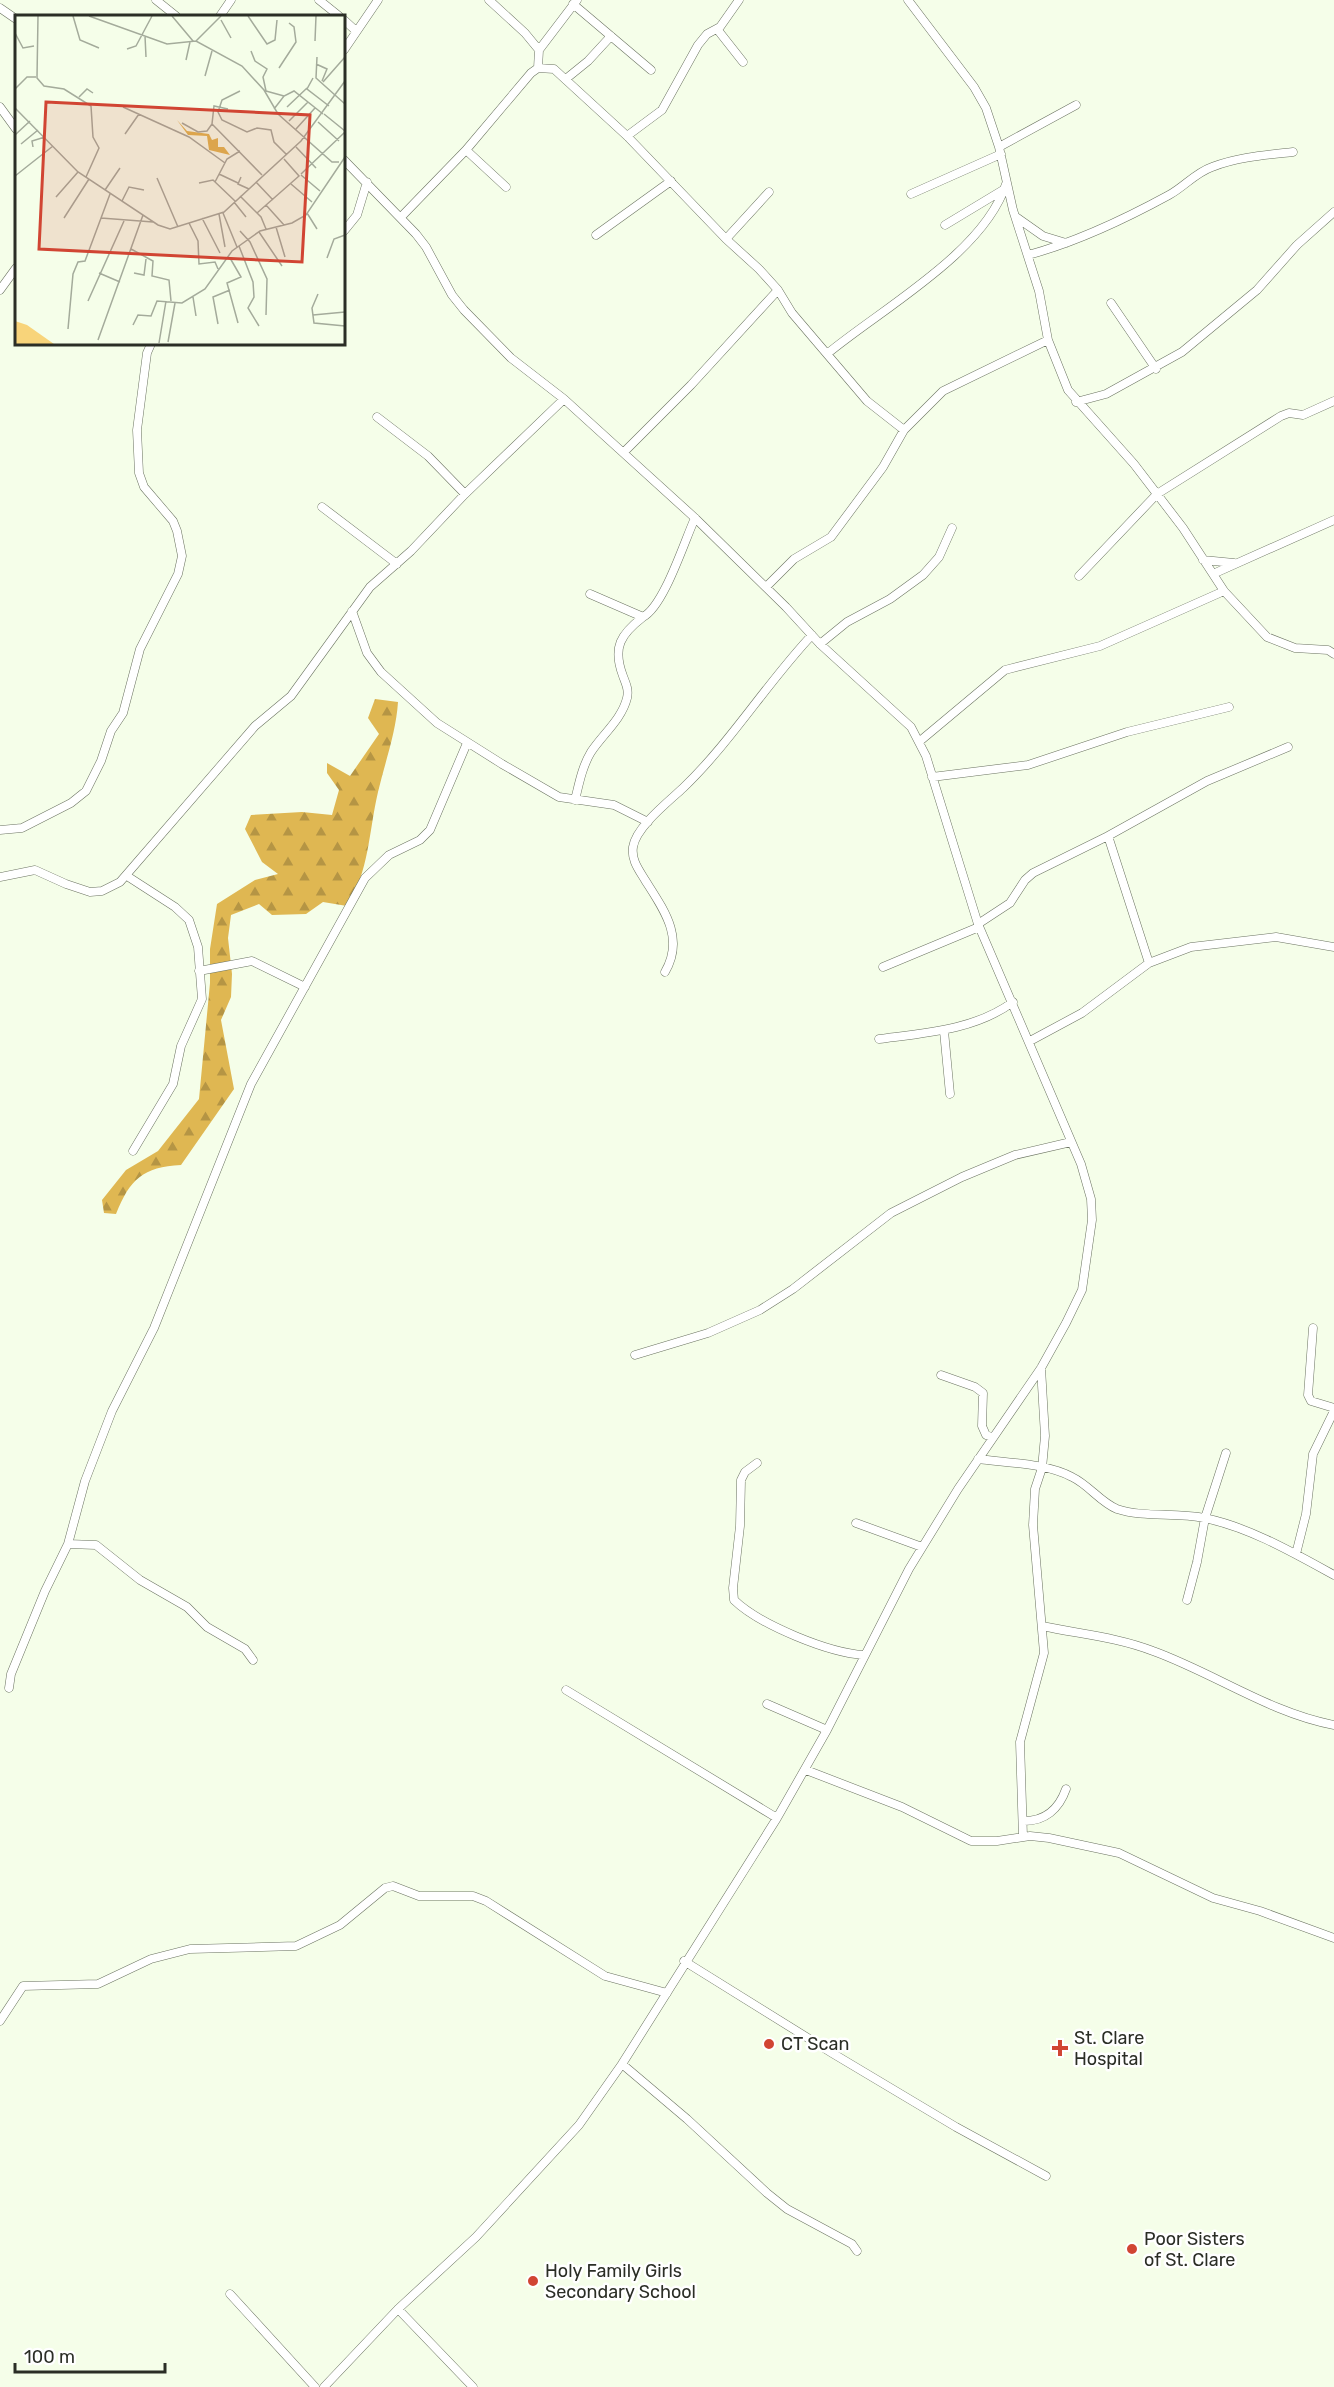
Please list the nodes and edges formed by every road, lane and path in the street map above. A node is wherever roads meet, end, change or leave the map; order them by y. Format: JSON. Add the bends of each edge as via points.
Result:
{"nodes":[{"id":1,"x":156,"y":0,"type":"edge"},
{"id":2,"x":231,"y":0,"type":"edge"},
{"id":3,"x":319,"y":0,"type":"edge"},
{"id":4,"x":378,"y":0,"type":"edge"},
{"id":5,"x":489,"y":0,"type":"edge"},
{"id":6,"x":739,"y":0,"type":"edge"},
{"id":7,"x":908,"y":0,"type":"edge"},
{"id":8,"x":575,"y":2,"type":"edge"},
{"id":9,"x":0,"y":8,"type":"edge"},
{"id":10,"x":175,"y":15,"type":"edge"},
{"id":11,"x":221,"y":15,"type":"edge"},
{"id":12,"x":338,"y":15,"type":"edge"},
{"id":13,"x":15,"y":18,"type":"edge"},
{"id":14,"x":345,"y":21,"type":"edge"},
{"id":15,"x":717,"y":29,"type":"junction"},
{"id":16,"x":356,"y":30,"type":"junction"},
{"id":17,"x":611,"y":36,"type":"junction"},
{"id":18,"x":345,"y":48,"type":"edge"},
{"id":19,"x":539,"y":50,"type":"junction"},
{"id":20,"x":742,"y":62,"type":"dead end"},
{"id":21,"x":538,"y":68,"type":"junction"},
{"id":22,"x":651,"y":70,"type":"dead end"},
{"id":23,"x":567,"y":78,"type":"junction"},
{"id":24,"x":1076,"y":105,"type":"dead end"},
{"id":25,"x":0,"y":107,"type":"edge"},
{"id":26,"x":15,"y":128,"type":"edge"},
{"id":27,"x":627,"y":136,"type":"junction"},
{"id":28,"x":466,"y":150,"type":"junction"},
{"id":29,"x":1000,"y":150,"type":"junction"},
{"id":30,"x":1293,"y":152,"type":"dead end"},
{"id":31,"x":345,"y":161,"type":"edge"},
{"id":32,"x":671,"y":181,"type":"junction"},
{"id":33,"x":367,"y":182,"type":"junction"},
{"id":34,"x":1005,"y":185,"type":"junction"},
{"id":35,"x":506,"y":187,"type":"dead end"},
{"id":36,"x":769,"y":192,"type":"dead end"},
{"id":37,"x":911,"y":194,"type":"dead end"},
{"id":38,"x":1334,"y":212,"type":"edge"},
{"id":39,"x":401,"y":217,"type":"junction"},
{"id":40,"x":1016,"y":217,"type":"junction"},
{"id":41,"x":945,"y":225,"type":"dead end"},
{"id":42,"x":345,"y":230,"type":"edge"},
{"id":43,"x":596,"y":234,"type":"dead end"},
{"id":44,"x":726,"y":239,"type":"junction"},
{"id":45,"x":1066,"y":243,"type":"junction"},
{"id":46,"x":1029,"y":255,"type":"junction"},
{"id":47,"x":15,"y":269,"type":"edge"},
{"id":48,"x":0,"y":290,"type":"edge"},
{"id":49,"x":778,"y":290,"type":"junction"},
{"id":50,"x":1111,"y":303,"type":"dead end"},
{"id":51,"x":1048,"y":340,"type":"junction"},
{"id":52,"x":150,"y":345,"type":"edge"},
{"id":53,"x":827,"y":354,"type":"junction"},
{"id":54,"x":1156,"y":369,"type":"junction"},
{"id":55,"x":564,"y":399,"type":"junction"},
{"id":56,"x":1334,"y":401,"type":"edge"},
{"id":57,"x":1076,"y":402,"type":"junction"},
{"id":58,"x":377,"y":417,"type":"dead end"},
{"id":59,"x":904,"y":430,"type":"junction"},
{"id":60,"x":624,"y":452,"type":"junction"},
{"id":61,"x":1157,"y":494,"type":"junction"},
{"id":62,"x":465,"y":495,"type":"junction"},
{"id":63,"x":322,"y":507,"type":"dead end"},
{"id":64,"x":695,"y":518,"type":"junction"},
{"id":65,"x":1334,"y":520,"type":"edge"},
{"id":66,"x":952,"y":528,"type":"dead end"},
{"id":67,"x":1203,"y":560,"type":"junction"},
{"id":68,"x":1238,"y":563,"type":"junction"},
{"id":69,"x":397,"y":564,"type":"junction"},
{"id":70,"x":1213,"y":574,"type":"junction"},
{"id":71,"x":1079,"y":576,"type":"dead end"},
{"id":72,"x":766,"y":587,"type":"junction"},
{"id":73,"x":1224,"y":591,"type":"junction"},
{"id":74,"x":590,"y":594,"type":"dead end"},
{"id":75,"x":352,"y":611,"type":"junction"},
{"id":76,"x":643,"y":617,"type":"junction"},
{"id":77,"x":812,"y":635,"type":"junction"},
{"id":78,"x":819,"y":644,"type":"junction"},
{"id":79,"x":1332,"y":650,"type":"edge"},
{"id":80,"x":1229,"y":707,"type":"dead end"},
{"id":81,"x":920,"y":741,"type":"junction"},
{"id":82,"x":467,"y":743,"type":"junction"},
{"id":83,"x":1288,"y":747,"type":"dead end"},
{"id":84,"x":932,"y":777,"type":"junction"},
{"id":85,"x":575,"y":800,"type":"junction"},
{"id":86,"x":648,"y":822,"type":"junction"},
{"id":87,"x":0,"y":830,"type":"edge"},
{"id":88,"x":1108,"y":837,"type":"junction"},
{"id":89,"x":127,"y":876,"type":"junction"},
{"id":90,"x":0,"y":877,"type":"edge"},
{"id":91,"x":979,"y":926,"type":"junction"},
{"id":92,"x":1334,"y":947,"type":"edge"},
{"id":93,"x":1149,"y":963,"type":"junction"},
{"id":94,"x":883,"y":967,"type":"dead end"},
{"id":95,"x":199,"y":970,"type":"junction"},
{"id":96,"x":665,"y":972,"type":"dead end"},
{"id":97,"x":305,"y":987,"type":"junction"},
{"id":98,"x":1013,"y":1002,"type":"junction"},
{"id":99,"x":944,"y":1031,"type":"junction"},
{"id":100,"x":879,"y":1039,"type":"dead end"},
{"id":101,"x":1030,"y":1041,"type":"junction"},
{"id":102,"x":950,"y":1094,"type":"dead end"},
{"id":103,"x":1071,"y":1142,"type":"junction"},
{"id":104,"x":133,"y":1150,"type":"dead end"},
{"id":105,"x":1313,"y":1328,"type":"dead end"},
{"id":106,"x":634,"y":1355,"type":"dead end"},
{"id":107,"x":1041,"y":1368,"type":"junction"},
{"id":108,"x":941,"y":1375,"type":"dead end"},
{"id":109,"x":1334,"y":1410,"type":"edge"},
{"id":110,"x":993,"y":1437,"type":"junction"},
{"id":111,"x":1226,"y":1453,"type":"dead end"},
{"id":112,"x":978,"y":1459,"type":"junction"},
{"id":113,"x":757,"y":1463,"type":"dead end"},
{"id":114,"x":1042,"y":1468,"type":"junction"},
{"id":115,"x":1204,"y":1518,"type":"junction"},
{"id":116,"x":856,"y":1522,"type":"dead end"},
{"id":117,"x":68,"y":1544,"type":"junction"},
{"id":118,"x":922,"y":1547,"type":"junction"},
{"id":119,"x":1296,"y":1554,"type":"junction"},
{"id":120,"x":1334,"y":1575,"type":"edge"},
{"id":121,"x":1187,"y":1600,"type":"dead end"},
{"id":122,"x":1042,"y":1626,"type":"junction"},
{"id":123,"x":864,"y":1655,"type":"junction"},
{"id":124,"x":253,"y":1660,"type":"dead end"},
{"id":125,"x":9,"y":1688,"type":"dead end"},
{"id":126,"x":566,"y":1690,"type":"dead end"},
{"id":127,"x":767,"y":1704,"type":"dead end"},
{"id":128,"x":1334,"y":1725,"type":"edge"},
{"id":129,"x":827,"y":1730,"type":"junction"},
{"id":130,"x":806,"y":1770,"type":"junction"},
{"id":131,"x":1066,"y":1789,"type":"dead end"},
{"id":132,"x":777,"y":1818,"type":"junction"},
{"id":133,"x":1024,"y":1821,"type":"junction"},
{"id":134,"x":1023,"y":1837,"type":"junction"},
{"id":135,"x":1334,"y":1938,"type":"edge"},
{"id":136,"x":684,"y":1962,"type":"junction"},
{"id":137,"x":667,"y":1993,"type":"junction"},
{"id":138,"x":0,"y":2021,"type":"edge"},
{"id":139,"x":622,"y":2064,"type":"junction"},
{"id":140,"x":1046,"y":2176,"type":"dead end"},
{"id":141,"x":857,"y":2251,"type":"dead end"},
{"id":142,"x":230,"y":2294,"type":"dead end"},
{"id":143,"x":398,"y":2309,"type":"junction"},
{"id":144,"x":315,"y":2387,"type":"edge"},
{"id":145,"x":324,"y":2387,"type":"edge"},
{"id":146,"x":473,"y":2387,"type":"edge"}],
"edges":[{"from":1,"to":10,"type":"street"},
{"from":2,"to":11,"type":"street"},
{"from":3,"to":12,"type":"street"},
{"from":4,"to":16,"type":"street"},
{"from":5,"to":19,"type":"street"},
{"from":6,"to":15,"type":"street"},
{"from":7,"to":29,"type":"street","via":[[974,87],[986,108]]},
{"from":8,"to":17,"type":"street"},
{"from":8,"to":19,"type":"street"},
{"from":9,"to":13,"type":"street"},
{"from":14,"to":16,"type":"street"},
{"from":15,"to":20,"type":"street"},
{"from":15,"to":27,"type":"street","via":[[698,45],[663,110]]},
{"from":16,"to":18,"type":"street"},
{"from":17,"to":22,"type":"street"},
{"from":17,"to":23,"type":"street"},
{"from":19,"to":21,"type":"street"},
{"from":21,"to":23,"type":"street","via":[[554,69]]},
{"from":21,"to":28,"type":"street"},
{"from":23,"to":27,"type":"street"},
{"from":24,"to":29,"type":"street"},
{"from":25,"to":26,"type":"street"},
{"from":27,"to":32,"type":"street"},
{"from":28,"to":35,"type":"street"},
{"from":28,"to":39,"type":"street"},
{"from":29,"to":34,"type":"street"},
{"from":29,"to":37,"type":"street"},
{"from":30,"to":45,"type":"street","via":[[1245,158],[1210,168],[1171,194]]},
{"from":31,"to":33,"type":"street"},
{"from":32,"to":43,"type":"street"},
{"from":32,"to":44,"type":"street"},
{"from":33,"to":39,"type":"street"},
{"from":33,"to":42,"type":"street","via":[[357,215]]},
{"from":34,"to":40,"type":"street"},
{"from":34,"to":41,"type":"street"},
{"from":34,"to":53,"type":"street","via":[[990,215],[943,267]]},
{"from":36,"to":44,"type":"street"},
{"from":38,"to":54,"type":"street","via":[[1297,245],[1257,290]]},
{"from":39,"to":55,"type":"street","via":[[426,247],[464,310],[511,358]]},
{"from":40,"to":45,"type":"street","via":[[1043,236]]},
{"from":40,"to":46,"type":"street"},
{"from":44,"to":49,"type":"street"},
{"from":45,"to":46,"type":"street"},
{"from":46,"to":51,"type":"street"},
{"from":47,"to":48,"type":"street"},
{"from":49,"to":53,"type":"street"},
{"from":49,"to":60,"type":"street"},
{"from":50,"to":54,"type":"street"},
{"from":51,"to":57,"type":"street"},
{"from":51,"to":59,"type":"street","via":[[943,391]]},
{"from":52,"to":87,"type":"street","via":[[137,430],[139,473],[144,487],[177,531],[182,556],[178,574],[140,649],[123,713],[111,731],[86,791],[22,828]]},
{"from":53,"to":59,"type":"street","via":[[867,401]]},
{"from":54,"to":57,"type":"street","via":[[1106,394]]},
{"from":55,"to":60,"type":"street"},
{"from":55,"to":62,"type":"street"},
{"from":56,"to":61,"type":"street","via":[[1303,416],[1281,416]]},
{"from":57,"to":61,"type":"street"},
{"from":58,"to":62,"type":"street","via":[[428,456]]},
{"from":59,"to":72,"type":"street","via":[[883,467],[831,537],[794,559]]},
{"from":60,"to":64,"type":"street"},
{"from":61,"to":67,"type":"street"},
{"from":61,"to":71,"type":"street"},
{"from":62,"to":69,"type":"street"},
{"from":63,"to":69,"type":"street"},
{"from":64,"to":72,"type":"street"},
{"from":64,"to":76,"type":"street","via":[[661,600]]},
{"from":65,"to":68,"type":"street"},
{"from":66,"to":78,"type":"street","via":[[939,557],[923,575]]},
{"from":67,"to":68,"type":"street"},
{"from":67,"to":70,"type":"street"},
{"from":68,"to":70,"type":"street"},
{"from":69,"to":75,"type":"street","via":[[370,587]]},
{"from":70,"to":73,"type":"street"},
{"from":72,"to":77,"type":"street"},
{"from":73,"to":79,"type":"street","via":[[1267,638],[1295,648]]},
{"from":73,"to":81,"type":"street","via":[[1100,646],[1005,670]]},
{"from":74,"to":76,"type":"street"},
{"from":75,"to":82,"type":"street","via":[[367,653],[381,672],[437,723]]},
{"from":75,"to":89,"type":"street","via":[[291,696],[255,726]]},
{"from":76,"to":85,"type":"street","via":[[626,630],[619,646],[628,691],[625,706],[583,768]]},
{"from":77,"to":78,"type":"street"},
{"from":77,"to":86,"type":"street","via":[[714,756]]},
{"from":78,"to":81,"type":"street","via":[[911,727]]},
{"from":80,"to":84,"type":"street","via":[[1127,732],[1028,765]]},
{"from":81,"to":84,"type":"street"},
{"from":82,"to":85,"type":"street","via":[[538,786]]},
{"from":82,"to":97,"type":"street","via":[[430,830],[420,840],[389,855],[366,878]]},
{"from":83,"to":88,"type":"street","via":[[1208,781]]},
{"from":84,"to":91,"type":"street"},
{"from":85,"to":86,"type":"street","via":[[614,805]]},
{"from":86,"to":96,"type":"street","via":[[634,843],[633,856],[673,934],[674,957]]},
{"from":88,"to":91,"type":"street","via":[[1033,873],[1010,903]]},
{"from":88,"to":93,"type":"street"},
{"from":89,"to":90,"type":"street","via":[[102,891],[90,892],[35,870]]},
{"from":89,"to":95,"type":"street","via":[[189,920],[196,935]]},
{"from":91,"to":94,"type":"street"},
{"from":91,"to":98,"type":"street"},
{"from":92,"to":93,"type":"street","via":[[1296,938],[1262,937],[1191,948]]},
{"from":93,"to":101,"type":"street","via":[[1082,1013]]},
{"from":95,"to":97,"type":"street","via":[[252,961]]},
{"from":95,"to":104,"type":"street","via":[[202,999],[181,1046],[173,1084]]},
{"from":97,"to":117,"type":"street","via":[[251,1084],[154,1328],[115,1404],[85,1481]]},
{"from":98,"to":99,"type":"street","via":[[993,1015]]},
{"from":98,"to":101,"type":"street"},
{"from":99,"to":100,"type":"street"},
{"from":99,"to":102,"type":"street"},
{"from":101,"to":103,"type":"street"},
{"from":103,"to":106,"type":"street","via":[[1015,1155],[962,1178],[891,1213],[760,1310],[708,1333]]},
{"from":103,"to":107,"type":"street","via":[[1087,1182],[1092,1220],[1082,1290]]},
{"from":105,"to":109,"type":"street","via":[[1308,1395],[1311,1401]]},
{"from":107,"to":110,"type":"street"},
{"from":107,"to":114,"type":"street","via":[[1045,1436]]},
{"from":108,"to":110,"type":"street","via":[[983,1393],[982,1426],[986,1436]]},
{"from":109,"to":119,"type":"street","via":[[1313,1454],[1306,1514]]},
{"from":110,"to":112,"type":"street"},
{"from":111,"to":115,"type":"street"},
{"from":112,"to":114,"type":"street"},
{"from":112,"to":118,"type":"street"},
{"from":113,"to":123,"type":"street","via":[[741,1480],[734,1600],[821,1647]]},
{"from":114,"to":115,"type":"street","via":[[1071,1476],[1116,1509]]},
{"from":114,"to":122,"type":"street","via":[[1035,1489],[1033,1525]]},
{"from":115,"to":119,"type":"street"},
{"from":115,"to":121,"type":"street"},
{"from":116,"to":118,"type":"street"},
{"from":117,"to":124,"type":"street","via":[[96,1545],[140,1580],[187,1607],[207,1627],[235,1643]]},
{"from":117,"to":125,"type":"street","via":[[45,1591]]},
{"from":118,"to":123,"type":"street"},
{"from":119,"to":120,"type":"street"},
{"from":122,"to":128,"type":"street","via":[[1085,1632],[1152,1650],[1298,1717]]},
{"from":122,"to":133,"type":"street","via":[[1044,1653],[1020,1742]]},
{"from":123,"to":129,"type":"street"},
{"from":126,"to":132,"type":"street"},
{"from":127,"to":129,"type":"street"},
{"from":129,"to":130,"type":"street"},
{"from":130,"to":132,"type":"street"},
{"from":130,"to":134,"type":"street","via":[[902,1807],[971,1841]]},
{"from":131,"to":133,"type":"street","via":[[1048,1814],[1035,1821]]},
{"from":132,"to":136,"type":"street"},
{"from":133,"to":134,"type":"street"},
{"from":134,"to":135,"type":"street","via":[[1049,1838],[1119,1853],[1213,1898]]},
{"from":136,"to":137,"type":"street"},
{"from":136,"to":140,"type":"street","via":[[956,2127]]},
{"from":137,"to":138,"type":"street","via":[[605,1976],[486,1901],[458,1895],[419,1896],[389,1886],[340,1925],[296,1946],[190,1949],[151,1959],[98,1984],[23,1986]]},
{"from":137,"to":139,"type":"street"},
{"from":139,"to":141,"type":"street","via":[[787,2209],[852,2244]]},
{"from":139,"to":143,"type":"street","via":[[557,2151],[476,2237]]},
{"from":142,"to":144,"type":"street"},
{"from":143,"to":145,"type":"street"},
{"from":143,"to":146,"type":"street"}]}
